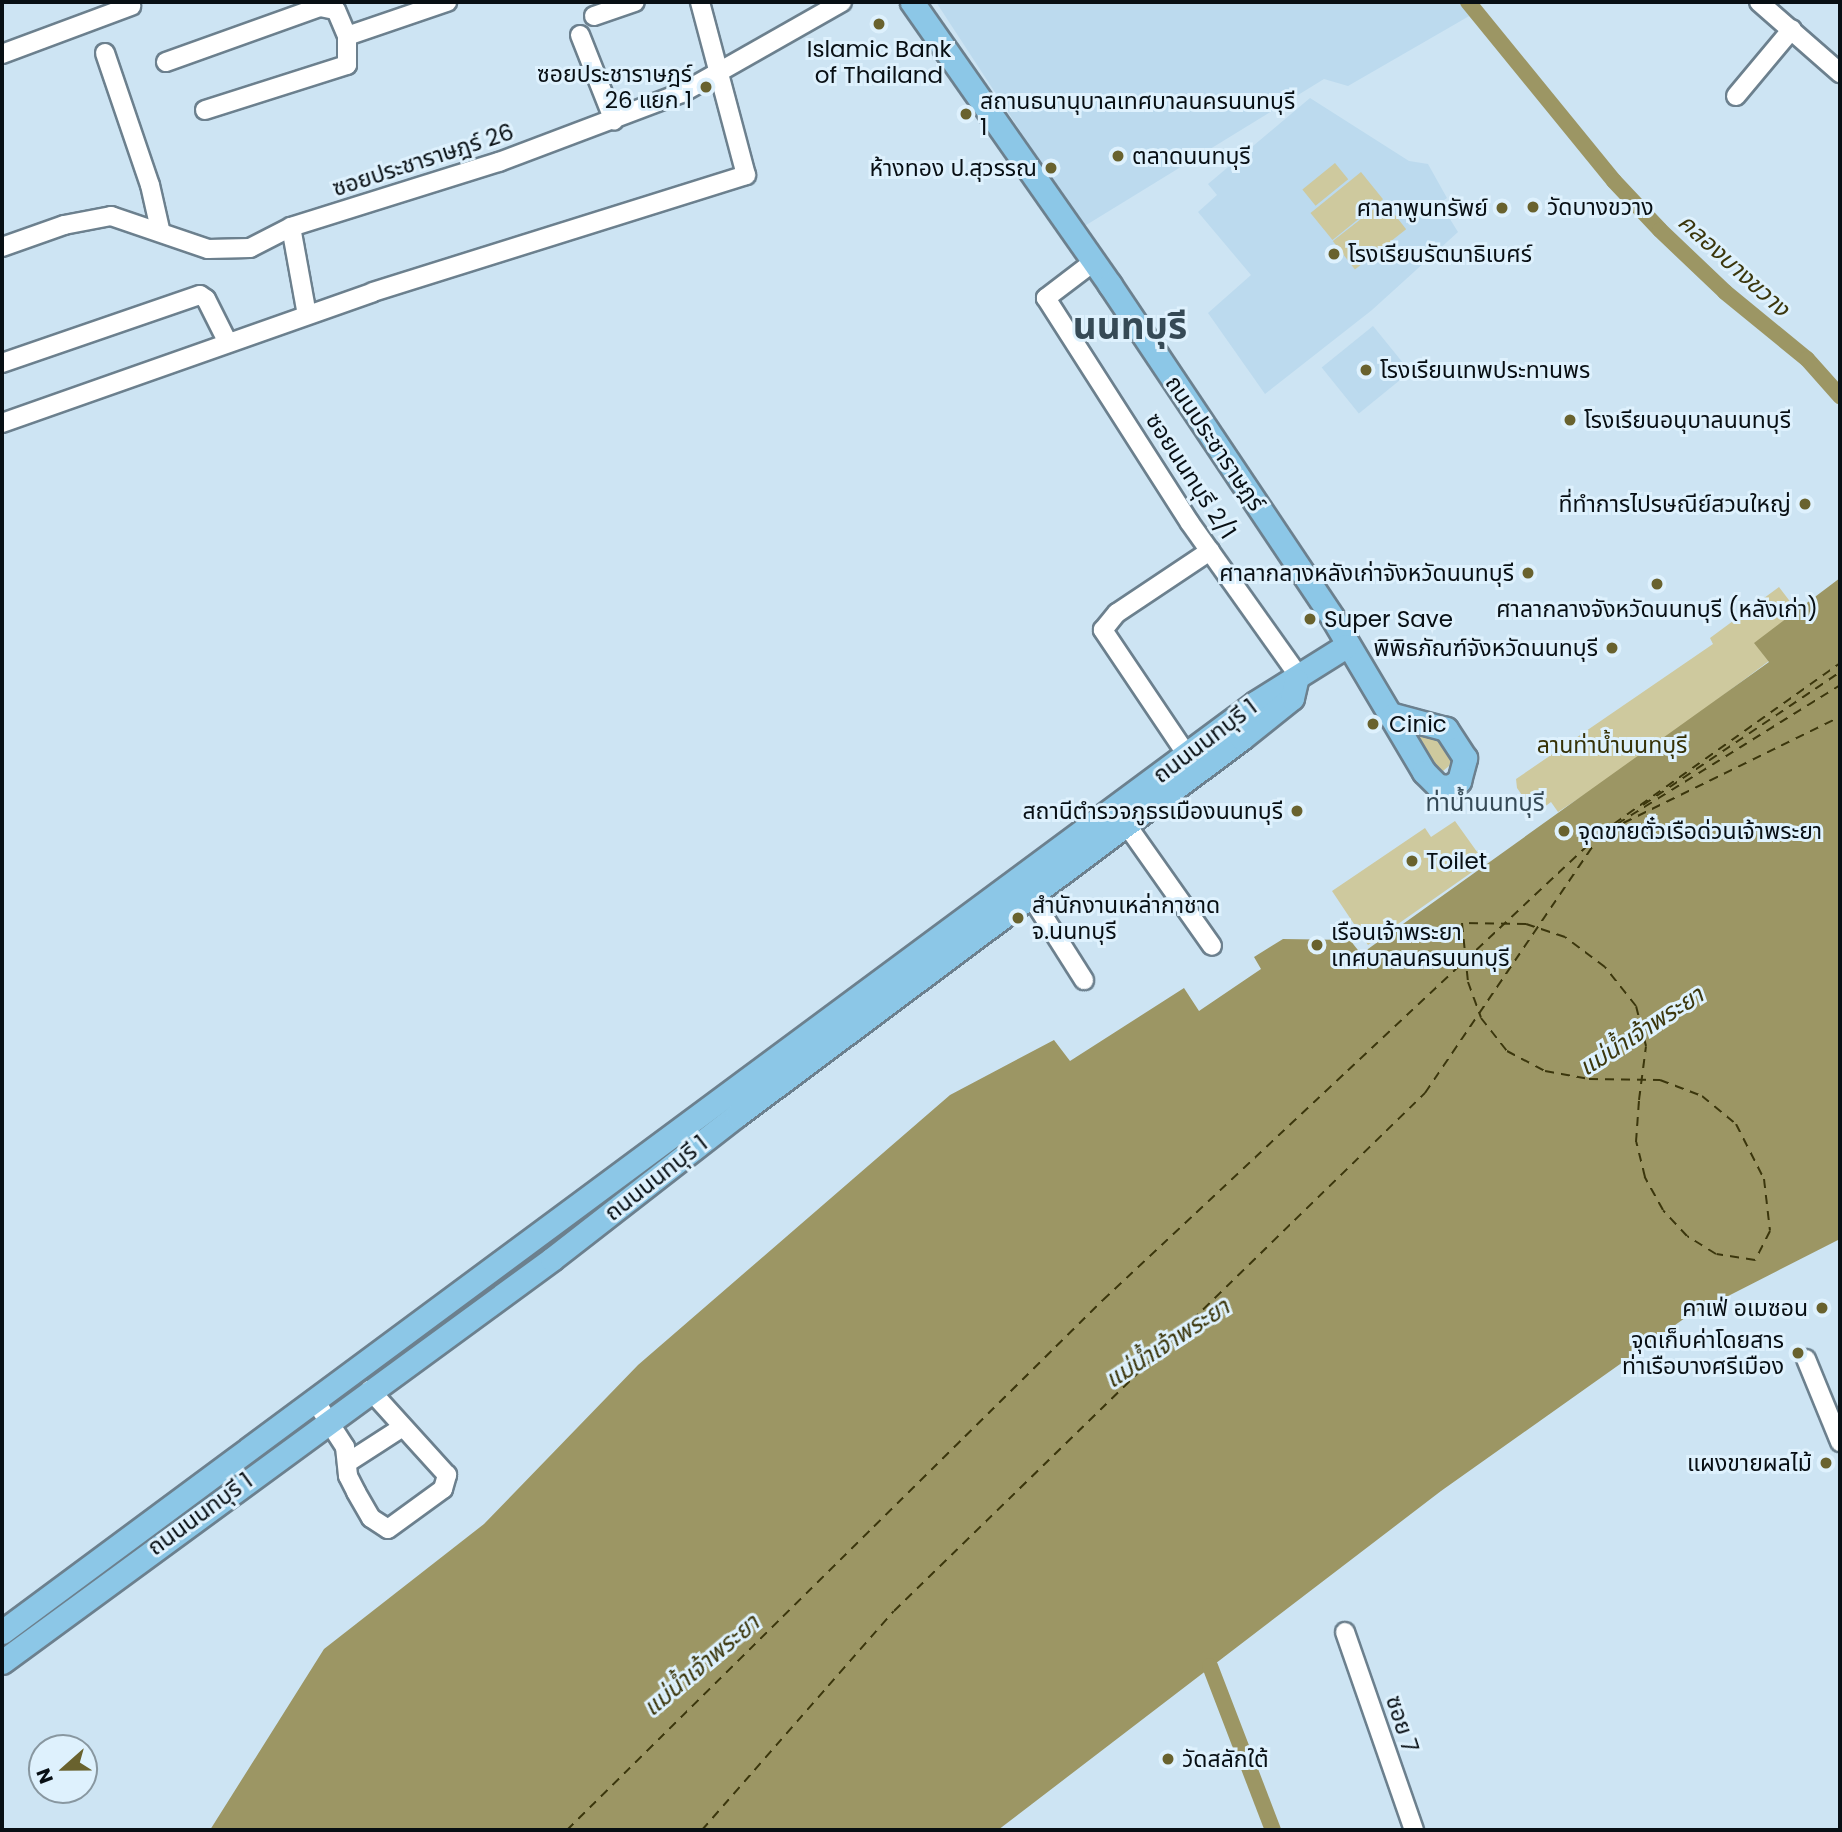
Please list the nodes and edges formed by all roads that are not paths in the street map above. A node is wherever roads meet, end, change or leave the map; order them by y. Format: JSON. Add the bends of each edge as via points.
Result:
{"nodes":[{"id":1,"x":447,"y":2,"type":"edge"},
{"id":2,"x":635,"y":2,"type":"edge"},
{"id":3,"x":842,"y":2,"type":"edge"},
{"id":4,"x":912,"y":2,"type":"edge"},
{"id":5,"x":1759,"y":2,"type":"edge"},
{"id":6,"x":695,"y":4,"type":"edge"},
{"id":7,"x":131,"y":6,"type":"dead end"},
{"id":8,"x":594,"y":16,"type":"dead end"},
{"id":9,"x":1792,"y":29,"type":"junction"},
{"id":10,"x":701,"y":34,"type":"dead end"},
{"id":11,"x":580,"y":35,"type":"dead end"},
{"id":12,"x":347,"y":36,"type":"junction"},
{"id":13,"x":105,"y":53,"type":"dead end"},
{"id":14,"x":2,"y":54,"type":"edge"},
{"id":15,"x":166,"y":62,"type":"dead end"},
{"id":16,"x":715,"y":66,"type":"junction"},
{"id":17,"x":1840,"y":72,"type":"edge"},
{"id":18,"x":1736,"y":96,"type":"dead end"},
{"id":19,"x":205,"y":110,"type":"dead end"},
{"id":20,"x":614,"y":121,"type":"junction"},
{"id":21,"x":291,"y":227,"type":"junction"},
{"id":22,"x":160,"y":229,"type":"junction"},
{"id":23,"x":2,"y":247,"type":"edge"},
{"id":24,"x":1092,"y":263,"type":"junction"},
{"id":25,"x":307,"y":315,"type":"junction"},
{"id":26,"x":227,"y":341,"type":"junction"},
{"id":27,"x":2,"y":363,"type":"edge"},
{"id":28,"x":2,"y":423,"type":"edge"},
{"id":29,"x":1210,"y":551,"type":"junction"},
{"id":30,"x":1346,"y":646,"type":"junction"},
{"id":31,"x":1298,"y":679,"type":"junction"},
{"id":32,"x":1393,"y":715,"type":"dead end"},
{"id":33,"x":1187,"y":755,"type":"junction"},
{"id":34,"x":1126,"y":824,"type":"junction"},
{"id":35,"x":1030,"y":895,"type":"junction"},
{"id":36,"x":1212,"y":946,"type":"dead end"},
{"id":37,"x":1084,"y":980,"type":"dead end"},
{"id":38,"x":1806,"y":1359,"type":"dead end"},
{"id":39,"x":370,"y":1390,"type":"junction"},
{"id":40,"x":314,"y":1399,"type":"junction"},
{"id":41,"x":329,"y":1420,"type":"junction"},
{"id":42,"x":401,"y":1428,"type":"junction"},
{"id":43,"x":1840,"y":1442,"type":"edge"},
{"id":44,"x":347,"y":1463,"type":"junction"},
{"id":45,"x":2,"y":1632,"type":"edge"},
{"id":46,"x":1345,"y":1632,"type":"dead end"},
{"id":47,"x":2,"y":1662,"type":"edge"},
{"id":48,"x":1414,"y":1830,"type":"edge"}],
"edges":[{"from":1,"to":12,"type":"street"},
{"from":2,"to":8,"type":"street"},
{"from":3,"to":16,"type":"street","name":"ซอยประชาราษฎร์ 26"},
{"from":4,"to":24,"type":"main road","name":"ถนนประชาราษฎร์"},
{"from":5,"to":9,"type":"street"},
{"from":6,"to":10,"type":"street"},
{"from":6,"to":16,"type":"street"},
{"from":7,"to":14,"type":"street"},
{"from":9,"to":17,"type":"street"},
{"from":9,"to":18,"type":"street"},
{"from":11,"to":20,"type":"street"},
{"from":12,"to":15,"type":"street","via":[[330,5]]},
{"from":12,"to":19,"type":"street","via":[[347,65]]},
{"from":13,"to":22,"type":"street","via":[[150,185]]},
{"from":16,"to":20,"type":"street","name":"ซอยประชาราษฎร์ 26"},
{"from":16,"to":25,"type":"street","via":[[746,175]]},
{"from":20,"to":21,"type":"street","name":"ซอยประชาราษฎร์ 26"},
{"from":21,"to":22,"type":"street","name":"ซอยประชาราษฎร์ 26","via":[[232,252],[208,250]]},
{"from":21,"to":25,"type":"street"},
{"from":22,"to":23,"type":"street","name":"ซอยประชาราษฎร์ 26","via":[[131,220],[94,217]]},
{"from":24,"to":29,"type":"street","name":"ซอยนนทบุรี 2/1","via":[[1046,298]]},
{"from":24,"to":30,"type":"main road","name":"ถนนประชาราษฎร์","via":[[1332,617]]},
{"from":25,"to":26,"type":"street"},
{"from":26,"to":27,"type":"street","via":[[200,295]]},
{"from":26,"to":28,"type":"street"},
{"from":29,"to":31,"type":"street","name":"ซอยนนทบุรี 2/1"},
{"from":29,"to":33,"type":"street","via":[[1117,613],[1103,630]]},
{"from":30,"to":31,"type":"main road","name":"ถนนนนทบุรี 1"},
{"from":30,"to":32,"type":"main road","name":"ถนนประชาราษฎร์"},
{"from":31,"to":33,"type":"main road","name":"ถนนนนทบุรี 1","via":[[1280,684]]},
{"from":31,"to":34,"type":"main road","name":"ถนนนนทบุรี 1","via":[[1292,698]]},
{"from":33,"to":40,"type":"main road","name":"ถนนนนทบุรี 1"},
{"from":34,"to":35,"type":"main road","name":"ถนนนนทบุรี 1"},
{"from":34,"to":36,"type":"street"},
{"from":35,"to":37,"type":"street"},
{"from":35,"to":39,"type":"main road","name":"ถนนนนทบุรี 1","via":[[552,1259]]},
{"from":38,"to":43,"type":"street"},
{"from":39,"to":41,"type":"main road","name":"ถนนนนทบุรี 1"},
{"from":39,"to":42,"type":"street"},
{"from":40,"to":41,"type":"street"},
{"from":40,"to":45,"type":"main road","name":"ถนนนนทบุรี 1"},
{"from":41,"to":44,"type":"street","via":[[345,1447]]},
{"from":41,"to":47,"type":"main road","name":"ถนนนนทบุรี 1"},
{"from":42,"to":44,"type":"street"},
{"from":42,"to":44,"type":"street","via":[[442,1465],[447,1483],[394,1527],[382,1528],[371,1517],[348,1476]]},
{"from":46,"to":48,"type":"street","name":"ซอย 7"}]}
